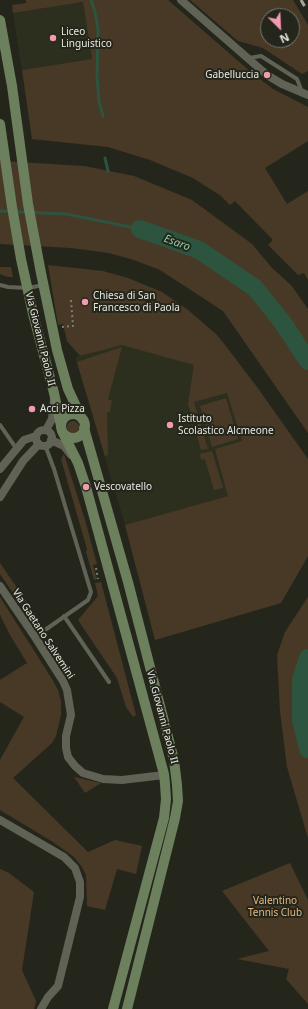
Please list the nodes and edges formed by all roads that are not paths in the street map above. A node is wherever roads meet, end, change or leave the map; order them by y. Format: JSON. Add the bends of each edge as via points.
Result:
{"nodes":[{"id":1,"x":181,"y":0,"type":"edge"},
{"id":2,"x":0,"y":20,"type":"edge"},
{"id":3,"x":248,"y":58,"type":"junction"},
{"id":4,"x":305,"y":94,"type":"edge"},
{"id":5,"x":0,"y":124,"type":"edge"},
{"id":6,"x":0,"y":284,"type":"edge"},
{"id":7,"x":43,"y":285,"type":"junction"},
{"id":8,"x":28,"y":288,"type":"junction"},
{"id":9,"x":54,"y":393,"type":"junction"},
{"id":10,"x":83,"y":423,"type":"junction"},
{"id":11,"x":0,"y":424,"type":"edge"},
{"id":12,"x":62,"y":429,"type":"junction"},
{"id":13,"x":46,"y":430,"type":"junction"},
{"id":14,"x":36,"y":436,"type":"junction"},
{"id":15,"x":45,"y":443,"type":"junction"},
{"id":16,"x":16,"y":448,"type":"junction"},
{"id":17,"x":78,"y":463,"type":"junction"},
{"id":18,"x":0,"y":469,"type":"edge"},
{"id":19,"x":0,"y":497,"type":"edge"},
{"id":20,"x":0,"y":586,"type":"edge"},
{"id":21,"x":64,"y":616,"type":"junction"},
{"id":22,"x":35,"y":637,"type":"junction"},
{"id":23,"x":109,"y":682,"type":"dead end"},
{"id":24,"x":164,"y":775,"type":"junction"},
{"id":25,"x":0,"y":820,"type":"edge"},
{"id":26,"x":41,"y":1009,"type":"edge"},
{"id":27,"x":114,"y":1009,"type":"edge"},
{"id":28,"x":126,"y":1009,"type":"edge"}],
"edges":[{"from":1,"to":3,"type":"street"},
{"from":2,"to":7,"type":"street","name":"Via Giovanni Paolo II"},
{"from":3,"to":4,"type":"street","via":[[267,75]]},
{"from":3,"to":4,"type":"lane","via":[[261,56],[297,79]]},
{"from":5,"to":8,"type":"street","name":"Via Giovanni Paolo II","via":[[12,207]]},
{"from":6,"to":8,"type":"lane"},
{"from":7,"to":8,"type":"lane"},
{"from":7,"to":10,"type":"street","name":"Via Giovanni Paolo II","via":[[66,382]]},
{"from":8,"to":9,"type":"street","name":"Via Giovanni Paolo II"},
{"from":9,"to":12,"type":"street","name":"Via Giovanni Paolo II"},
{"from":9,"to":13,"type":"street","via":[[52,419]]},
{"from":10,"to":12,"type":"street","via":[[80,434],[74,438],[69,437]]},
{"from":10,"to":12,"type":"street","via":[[76,415],[69,415],[63,419]]},
{"from":10,"to":28,"type":"street","name":"Via Giovanni Paolo II","via":[[128,582],[174,760],[178,785],[175,818]]},
{"from":11,"to":16,"type":"lane"},
{"from":12,"to":17,"type":"street","name":"Via Giovanni Paolo II"},
{"from":13,"to":14,"type":"street","via":[[39,431]]},
{"from":13,"to":15,"type":"street","via":[[51,435]]},
{"from":14,"to":15,"type":"street","via":[[36,440]]},
{"from":14,"to":16,"type":"street","via":[[24,440]]},
{"from":15,"to":17,"type":"street","via":[[64,446]]},
{"from":15,"to":19,"type":"street","via":[[23,460]]},
{"from":15,"to":21,"type":"lane","via":[[91,592],[88,600]]},
{"from":16,"to":18,"type":"street"},
{"from":17,"to":24,"type":"street","name":"Via Giovanni Paolo II"},
{"from":20,"to":22,"type":"street","name":"Via Gaetano Salvemini"},
{"from":21,"to":22,"type":"lane"},
{"from":21,"to":23,"type":"lane"},
{"from":22,"to":24,"type":"street","name":"Via Gaetano Salvemini","via":[[67,690],[71,715],[66,748],[68,757],[75,766],[83,773],[103,779],[122,780]]},
{"from":24,"to":27,"type":"street","name":"Via Giovanni Paolo II","via":[[164,818]]},
{"from":25,"to":26,"type":"street","via":[[64,857],[75,868],[80,882],[80,897],[58,986]]}]}
